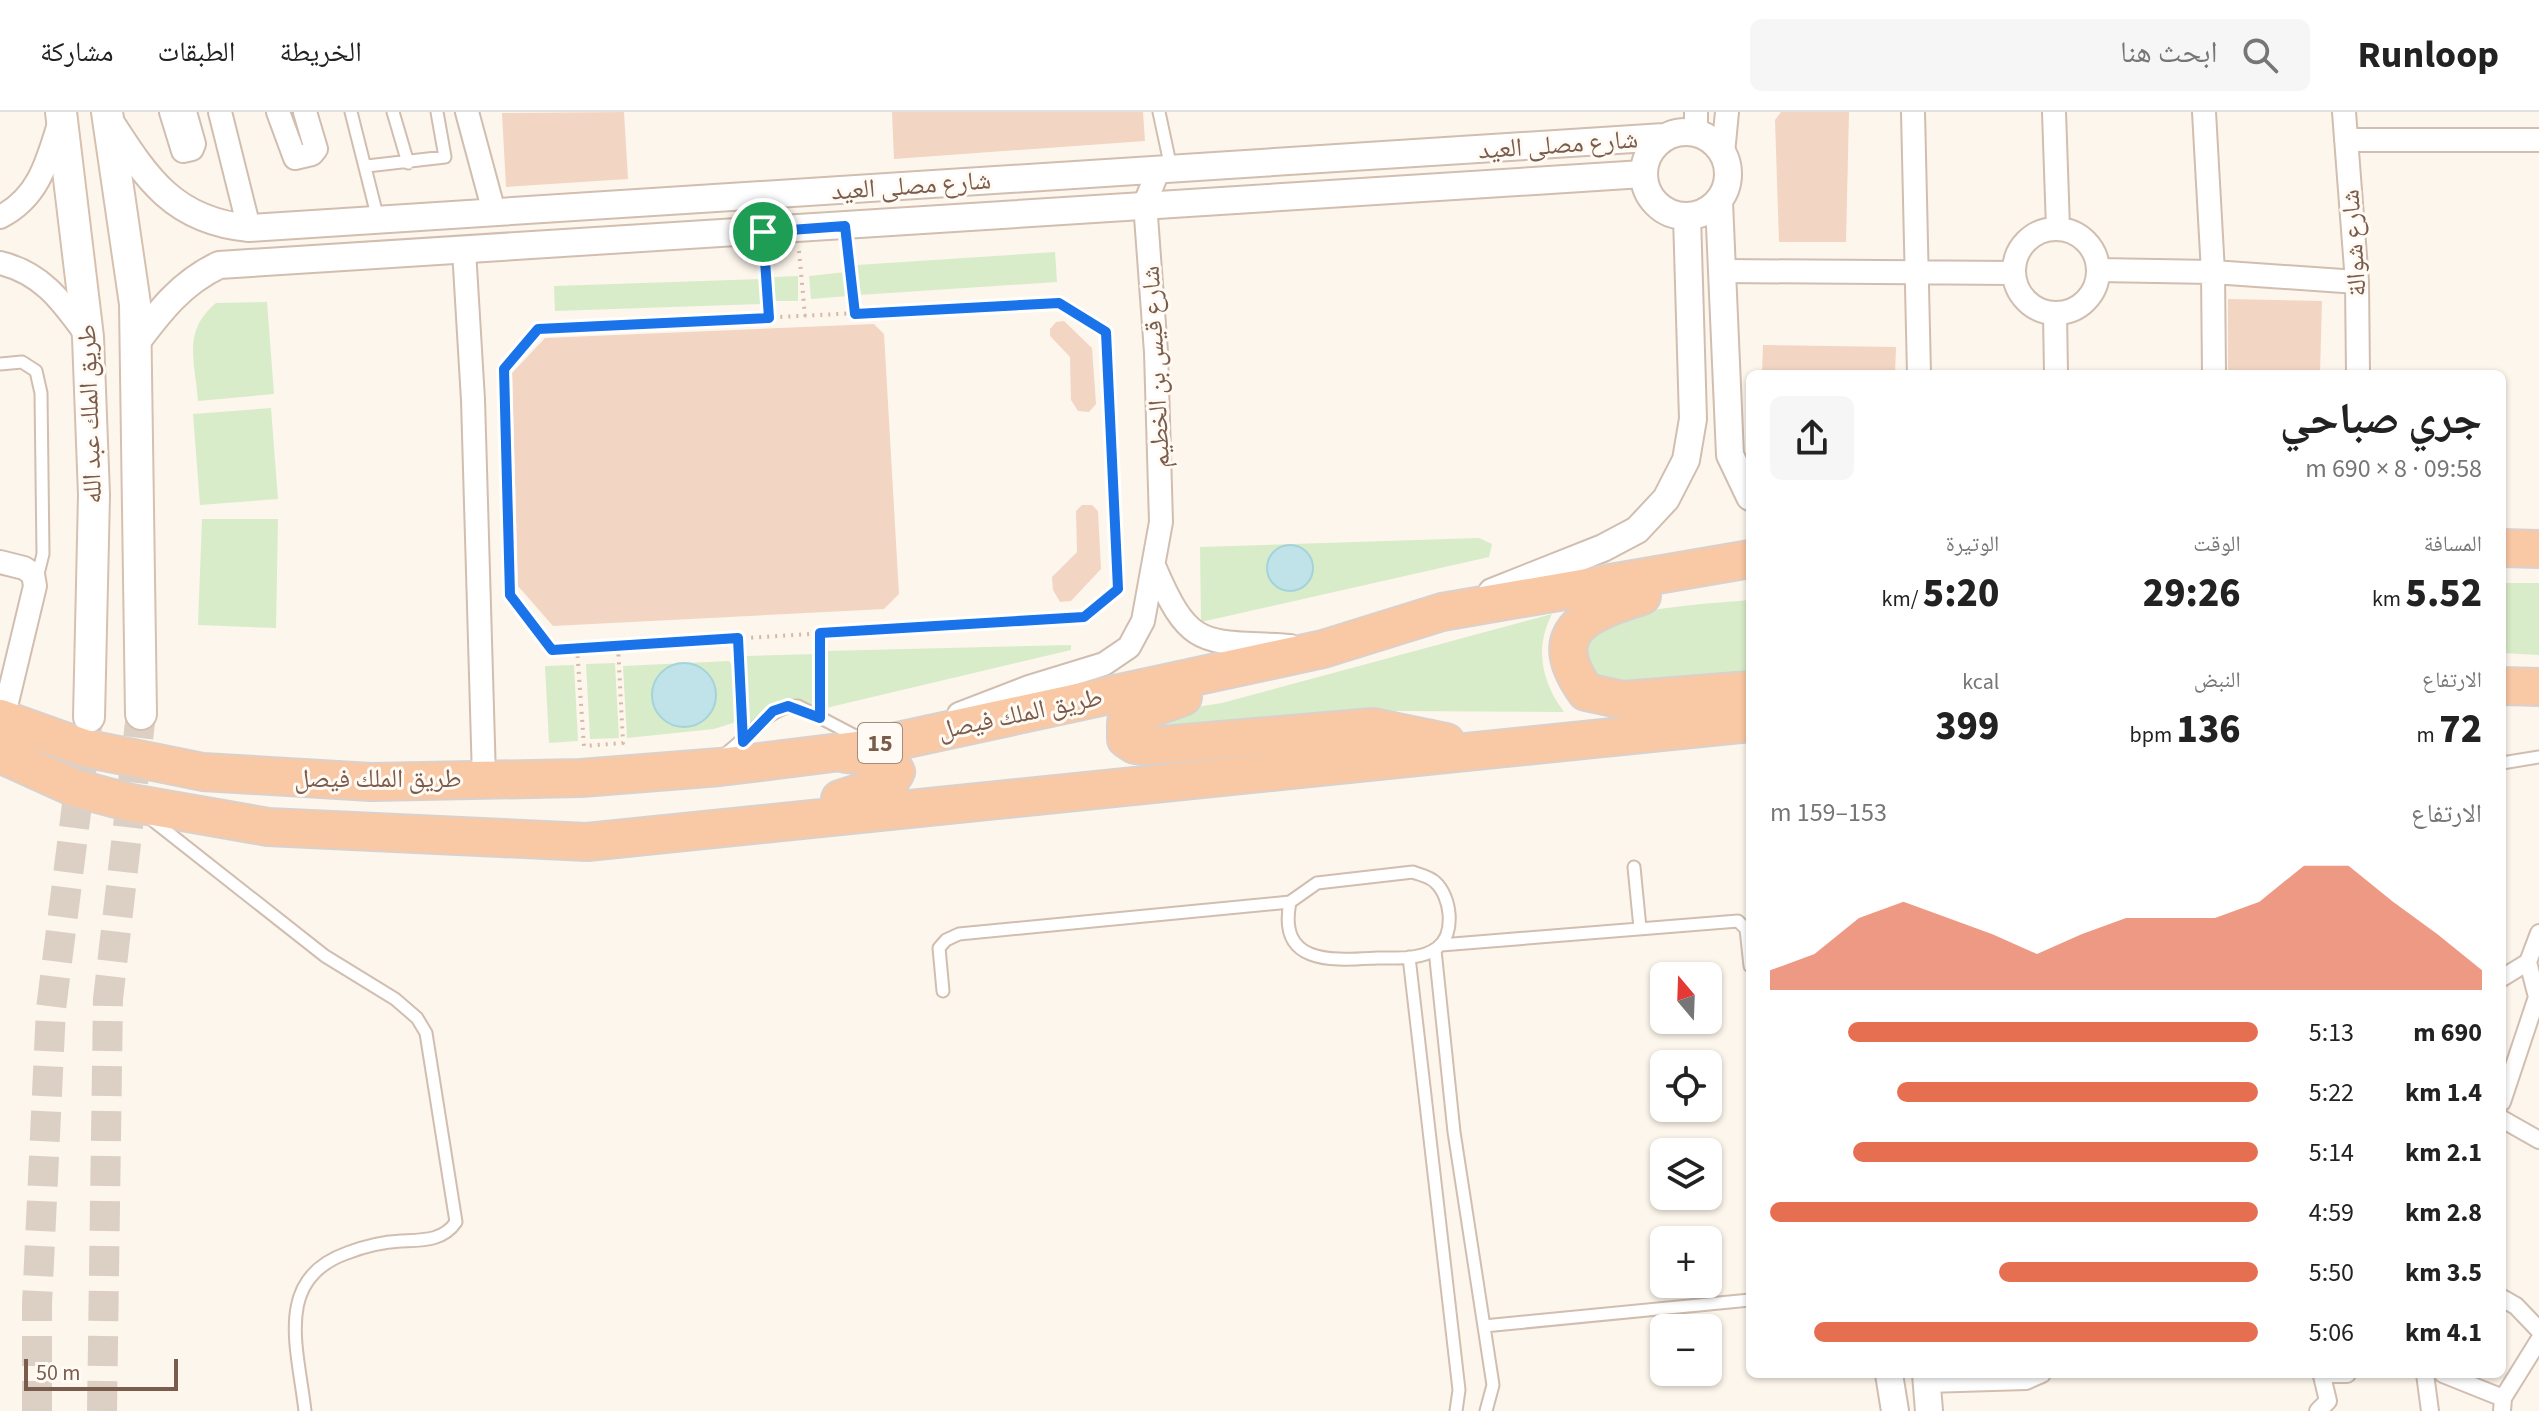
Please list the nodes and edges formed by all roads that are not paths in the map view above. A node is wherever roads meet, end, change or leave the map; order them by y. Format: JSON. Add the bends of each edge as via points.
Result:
{"nodes":[{"id":1,"x":171,"y":112,"type":"edge"},
{"id":2,"x":185,"y":112,"type":"edge"},
{"id":3,"x":220,"y":112,"type":"edge"},
{"id":4,"x":278,"y":112,"type":"edge"},
{"id":5,"x":305,"y":112,"type":"edge"},
{"id":6,"x":351,"y":112,"type":"edge"},
{"id":7,"x":393,"y":112,"type":"edge"},
{"id":8,"x":437,"y":112,"type":"edge"},
{"id":9,"x":467,"y":112,"type":"edge"},
{"id":10,"x":1159,"y":112,"type":"edge"},
{"id":11,"x":1727,"y":112,"type":"edge"},
{"id":12,"x":1913,"y":112,"type":"edge"},
{"id":13,"x":2054,"y":112,"type":"edge"},
{"id":14,"x":2204,"y":112,"type":"edge"},
{"id":15,"x":2344,"y":112,"type":"edge"},
{"id":16,"x":61,"y":114,"type":"edge"},
{"id":17,"x":108,"y":116,"type":"edge"},
{"id":18,"x":1696,"y":122,"type":"edge"},
{"id":19,"x":1664,"y":137,"type":"junction"},
{"id":20,"x":2346,"y":140,"type":"junction"},
{"id":21,"x":2539,"y":140,"type":"edge"},
{"id":22,"x":1723,"y":153,"type":"junction"},
{"id":23,"x":408,"y":163,"type":"junction"},
{"id":24,"x":367,"y":166,"type":"junction"},
{"id":25,"x":1165,"y":168,"type":"junction"},
{"id":26,"x":1643,"y":174,"type":"junction"},
{"id":27,"x":1719,"y":202,"type":"junction"},
{"id":28,"x":1145,"y":203,"type":"junction"},
{"id":29,"x":494,"y":212,"type":"junction"},
{"id":30,"x":1687,"y":216,"type":"junction"},
{"id":31,"x":0,"y":217,"type":"edge"},
{"id":32,"x":378,"y":219,"type":"junction"},
{"id":33,"x":290,"y":225,"type":"junction"},
{"id":34,"x":249,"y":228,"type":"junction"},
{"id":35,"x":2058,"y":228,"type":"junction"},
{"id":36,"x":464,"y":250,"type":"junction"},
{"id":37,"x":287,"y":261,"type":"junction"},
{"id":38,"x":0,"y":263,"type":"edge"},
{"id":39,"x":1918,"y":270,"type":"junction"},
{"id":40,"x":2098,"y":270,"type":"junction"},
{"id":41,"x":1724,"y":271,"type":"junction"},
{"id":42,"x":2213,"y":272,"type":"junction"},
{"id":43,"x":2014,"y":273,"type":"junction"},
{"id":44,"x":2357,"y":282,"type":"junction"},
{"id":45,"x":2055,"y":313,"type":"junction"},
{"id":46,"x":88,"y":337,"type":"junction"},
{"id":47,"x":135,"y":344,"type":"junction"},
{"id":48,"x":0,"y":364,"type":"edge"},
{"id":49,"x":1919,"y":370,"type":"edge"},
{"id":50,"x":2056,"y":370,"type":"edge"},
{"id":51,"x":2214,"y":370,"type":"edge"},
{"id":52,"x":2358,"y":370,"type":"edge"},
{"id":53,"x":1746,"y":489,"type":"edge"},
{"id":54,"x":2506,"y":548,"type":"edge"},
{"id":55,"x":2539,"y":549,"type":"edge"},
{"id":56,"x":1746,"y":561,"type":"edge"},
{"id":57,"x":1746,"y":561,"type":"edge"},
{"id":58,"x":0,"y":562,"type":"edge"},
{"id":59,"x":1155,"y":568,"type":"junction"},
{"id":60,"x":35,"y":586,"type":"junction"},
{"id":61,"x":1442,"y":612,"type":"junction"},
{"id":62,"x":1323,"y":649,"type":"junction"},
{"id":63,"x":1286,"y":657,"type":"junction"},
{"id":64,"x":2506,"y":686,"type":"edge"},
{"id":65,"x":2539,"y":687,"type":"edge"},
{"id":66,"x":1746,"y":690,"type":"edge"},
{"id":67,"x":141,"y":714,"type":"tunnel mouth"},
{"id":68,"x":89,"y":717,"type":"tunnel mouth"},
{"id":69,"x":2,"y":718,"type":"edge"},
{"id":70,"x":1746,"y":723,"type":"edge"},
{"id":71,"x":1715,"y":727,"type":"junction"},
{"id":72,"x":1746,"y":737,"type":"edge"},
{"id":73,"x":883,"y":742,"type":"junction"},
{"id":74,"x":1483,"y":750,"type":"junction"},
{"id":75,"x":834,"y":753,"type":"junction"},
{"id":76,"x":0,"y":754,"type":"edge"},
{"id":77,"x":2539,"y":757,"type":"edge"},
{"id":78,"x":2506,"y":762,"type":"edge"},
{"id":79,"x":701,"y":768,"type":"junction"},
{"id":80,"x":484,"y":778,"type":"junction"},
{"id":81,"x":131,"y":803,"type":"junction"},
{"id":82,"x":734,"y":826,"type":"junction"},
{"id":83,"x":1634,"y":867,"type":"dead end"},
{"id":84,"x":1290,"y":902,"type":"junction"},
{"id":85,"x":1640,"y":928,"type":"junction"},
{"id":86,"x":1746,"y":929,"type":"edge"},
{"id":87,"x":2539,"y":933,"type":"edge"},
{"id":88,"x":1438,"y":948,"type":"junction"},
{"id":89,"x":1409,"y":957,"type":"junction"},
{"id":90,"x":2528,"y":962,"type":"junction"},
{"id":91,"x":2506,"y":976,"type":"edge"},
{"id":92,"x":943,"y":991,"type":"dead end"},
{"id":93,"x":2506,"y":1090,"type":"edge"},
{"id":94,"x":2506,"y":1121,"type":"edge"},
{"id":95,"x":2539,"y":1140,"type":"edge"},
{"id":96,"x":1746,"y":1300,"type":"edge"},
{"id":97,"x":2506,"y":1300,"type":"edge"},
{"id":98,"x":1484,"y":1326,"type":"junction"},
{"id":99,"x":2539,"y":1330,"type":"edge"},
{"id":100,"x":2539,"y":1340,"type":"edge"},
{"id":101,"x":1890,"y":1378,"type":"edge"},
{"id":102,"x":2033,"y":1378,"type":"edge"},
{"id":103,"x":2322,"y":1378,"type":"edge"},
{"id":104,"x":2426,"y":1378,"type":"edge"},
{"id":105,"x":2456,"y":1378,"type":"edge"},
{"id":106,"x":1928,"y":1398,"type":"edge"},
{"id":107,"x":2502,"y":1404,"type":"edge"},
{"id":108,"x":305,"y":1411,"type":"edge"},
{"id":109,"x":1456,"y":1411,"type":"edge"},
{"id":110,"x":1486,"y":1411,"type":"edge"},
{"id":111,"x":1895,"y":1411,"type":"edge"},
{"id":112,"x":2318,"y":1411,"type":"edge"},
{"id":113,"x":2430,"y":1411,"type":"edge"}],
"edges":[{"from":1,"to":2,"type":"street","via":[[183,151],[194,144]]},
{"from":3,"to":34,"type":"street"},
{"from":4,"to":5,"type":"street","via":[[295,158],[316,149]]},
{"from":6,"to":24,"type":"lane"},
{"from":7,"to":23,"type":"lane"},
{"from":8,"to":23,"type":"lane","via":[[445,157]]},
{"from":9,"to":29,"type":"street"},
{"from":10,"to":25,"type":"lane"},
{"from":11,"to":22,"type":"street"},
{"from":12,"to":39,"type":"street"},
{"from":13,"to":35,"type":"street"},
{"from":14,"to":42,"type":"street"},
{"from":15,"to":20,"type":"street","name":"شارع شوالة"},
{"from":16,"to":31,"type":"street","via":[[46,166],[30,197]]},
{"from":16,"to":46,"type":"main road","name":"طريق الملك عبد الله"},
{"from":17,"to":34,"type":"street","name":"شارع مصلى العيد","via":[[141,170],[166,195],[217,225]]},
{"from":17,"to":47,"type":"main road","name":"طريق الملك عبد الله","via":[[135,304]]},
{"from":18,"to":19,"type":"street"},
{"from":18,"to":22,"type":"street"},
{"from":19,"to":25,"type":"street","name":"شارع مصلى العيد"},
{"from":19,"to":26,"type":"street","via":[[1649,153]]},
{"from":20,"to":21,"type":"street"},
{"from":20,"to":44,"type":"street","name":"شارع شوالة"},
{"from":22,"to":27,"type":"street","via":[[1729,178]]},
{"from":23,"to":24,"type":"lane"},
{"from":24,"to":32,"type":"lane"},
{"from":25,"to":28,"type":"street","name":"شارع قيس بن الخطيم"},
{"from":25,"to":29,"type":"street","name":"شارع مصلى العيد"},
{"from":26,"to":28,"type":"street","name":"شارع مصلى العيد"},
{"from":26,"to":30,"type":"street","via":[[1651,199],[1661,209]]},
{"from":27,"to":30,"type":"street"},
{"from":27,"to":41,"type":"street"},
{"from":28,"to":36,"type":"street","name":"شارع مصلى العيد"},
{"from":28,"to":59,"type":"street","name":"شارع قيس بن الخطيم","via":[[1161,462]]},
{"from":29,"to":32,"type":"street","name":"شارع مصلى العيد"},
{"from":30,"to":61,"type":"street","via":[[1693,419],[1686,460],[1666,499],[1637,530],[1603,548]]},
{"from":32,"to":33,"type":"street","name":"شارع مصلى العيد"},
{"from":33,"to":34,"type":"street","name":"شارع مصلى العيد"},
{"from":33,"to":37,"type":"street","via":[[273,229],[264,239],[270,257]]},
{"from":35,"to":40,"type":"street","via":[[2084,238],[2093,248]]},
{"from":35,"to":43,"type":"street","via":[[2031,236],[2015,259]]},
{"from":36,"to":37,"type":"street","name":"شارع مصلى العيد"},
{"from":36,"to":80,"type":"street"},
{"from":37,"to":47,"type":"street","name":"شارع مصلى العيد","via":[[219,265],[193,277]]},
{"from":38,"to":46,"type":"street","via":[[51,289]]},
{"from":39,"to":41,"type":"street"},
{"from":39,"to":43,"type":"street"},
{"from":39,"to":49,"type":"street"},
{"from":40,"to":42,"type":"street"},
{"from":40,"to":45,"type":"street","via":[[2089,298]]},
{"from":41,"to":53,"type":"street","via":[[1730,455]]},
{"from":42,"to":44,"type":"street"},
{"from":42,"to":51,"type":"street"},
{"from":43,"to":45,"type":"street","via":[[2031,305]]},
{"from":44,"to":52,"type":"street","name":"شارع شوالة"},
{"from":45,"to":50,"type":"street"},
{"from":46,"to":68,"type":"main road","name":"طريق الملك عبد الله","via":[[94,495]]},
{"from":47,"to":67,"type":"main road","name":"طريق الملك عبد الله"},
{"from":48,"to":60,"type":"lane","via":[[22,362],[36,371],[41,393],[43,554]]},
{"from":54,"to":55,"type":"highway"},
{"from":56,"to":61,"type":"highway","name":"طريق الملك فيصل","number":"15"},
{"from":57,"to":66,"type":"highway","via":[[1597,610],[1575,626],[1567,647],[1574,675],[1586,692],[1623,700]]},
{"from":58,"to":60,"type":"street","via":[[33,574]]},
{"from":59,"to":62,"type":"street","via":[[1179,618],[1192,632],[1211,640]]},
{"from":59,"to":73,"type":"street","name":"شارع قيس بن الخطيم","via":[[1143,621],[1129,647],[1104,664]]},
{"from":60,"to":69,"type":"street"},
{"from":61,"to":62,"type":"highway","name":"طريق الملك فيصل","number":"15"},
{"from":62,"to":63,"type":"highway","name":"طريق الملك فيصل","number":"15"},
{"from":63,"to":73,"type":"highway","name":"طريق الملك فيصل","number":"15"},
{"from":63,"to":74,"type":"highway","via":[[1133,717],[1126,723],[1126,739],[1151,746],[1373,727]]},
{"from":64,"to":65,"type":"highway"},
{"from":69,"to":80,"type":"highway","name":"طريق الملك فيصل","number":"15","via":[[84,748],[203,772],[371,782]]},
{"from":70,"to":71,"type":"highway","name":"طريق الملك فيصل"},
{"from":71,"to":72,"type":"street"},
{"from":71,"to":74,"type":"highway","name":"طريق الملك فيصل"},
{"from":73,"to":75,"type":"highway","name":"طريق الملك فيصل","number":"15"},
{"from":73,"to":79,"type":"lane","via":[[788,706],[773,711],[743,742]]},
{"from":74,"to":82,"type":"highway","name":"طريق الملك فيصل"},
{"from":75,"to":79,"type":"highway","name":"طريق الملك فيصل","number":"15"},
{"from":75,"to":82,"type":"highway","via":[[875,756],[891,763],[894,777],[797,814]]},
{"from":76,"to":81,"type":"highway","name":"طريق الملك فيصل","via":[[75,788]]},
{"from":77,"to":78,"type":"lane"},
{"from":79,"to":80,"type":"highway","name":"طريق الملك فيصل","number":"15","via":[[581,778]]},
{"from":81,"to":82,"type":"highway","name":"طريق الملك فيصل","via":[[268,827],[407,836],[587,842]]},
{"from":81,"to":108,"type":"lane","via":[[325,956],[407,1007],[426,1033],[456,1222],[442,1237],[368,1245],[310,1273],[299,1292],[295,1319]]},
{"from":83,"to":85,"type":"lane"},
{"from":84,"to":88,"type":"lane","via":[[1317,883],[1413,872],[1432,879],[1443,892],[1449,926]]},
{"from":84,"to":89,"type":"lane","via":[[1287,917],[1293,934],[1311,957]]},
{"from":84,"to":92,"type":"lane","via":[[959,934],[939,948]]},
{"from":85,"to":86,"type":"lane","via":[[1738,921]]},
{"from":85,"to":88,"type":"lane"},
{"from":87,"to":90,"type":"street"},
{"from":88,"to":89,"type":"lane"},
{"from":88,"to":98,"type":"lane","via":[[1456,1146]]},
{"from":89,"to":109,"type":"lane","via":[[1444,1242],[1459,1390]]},
{"from":90,"to":91,"type":"street"},
{"from":90,"to":93,"type":"street","via":[[2537,997]]},
{"from":94,"to":95,"type":"street"},
{"from":96,"to":98,"type":"lane"},
{"from":97,"to":99,"type":"street"},
{"from":98,"to":110,"type":"lane","via":[[1493,1385]]},
{"from":100,"to":107,"type":"street"},
{"from":101,"to":111,"type":"street"},
{"from":102,"to":106,"type":"street"},
{"from":103,"to":112,"type":"street","via":[[2328,1401]]},
{"from":104,"to":113,"type":"street"},
{"from":105,"to":107,"type":"street"}]}
